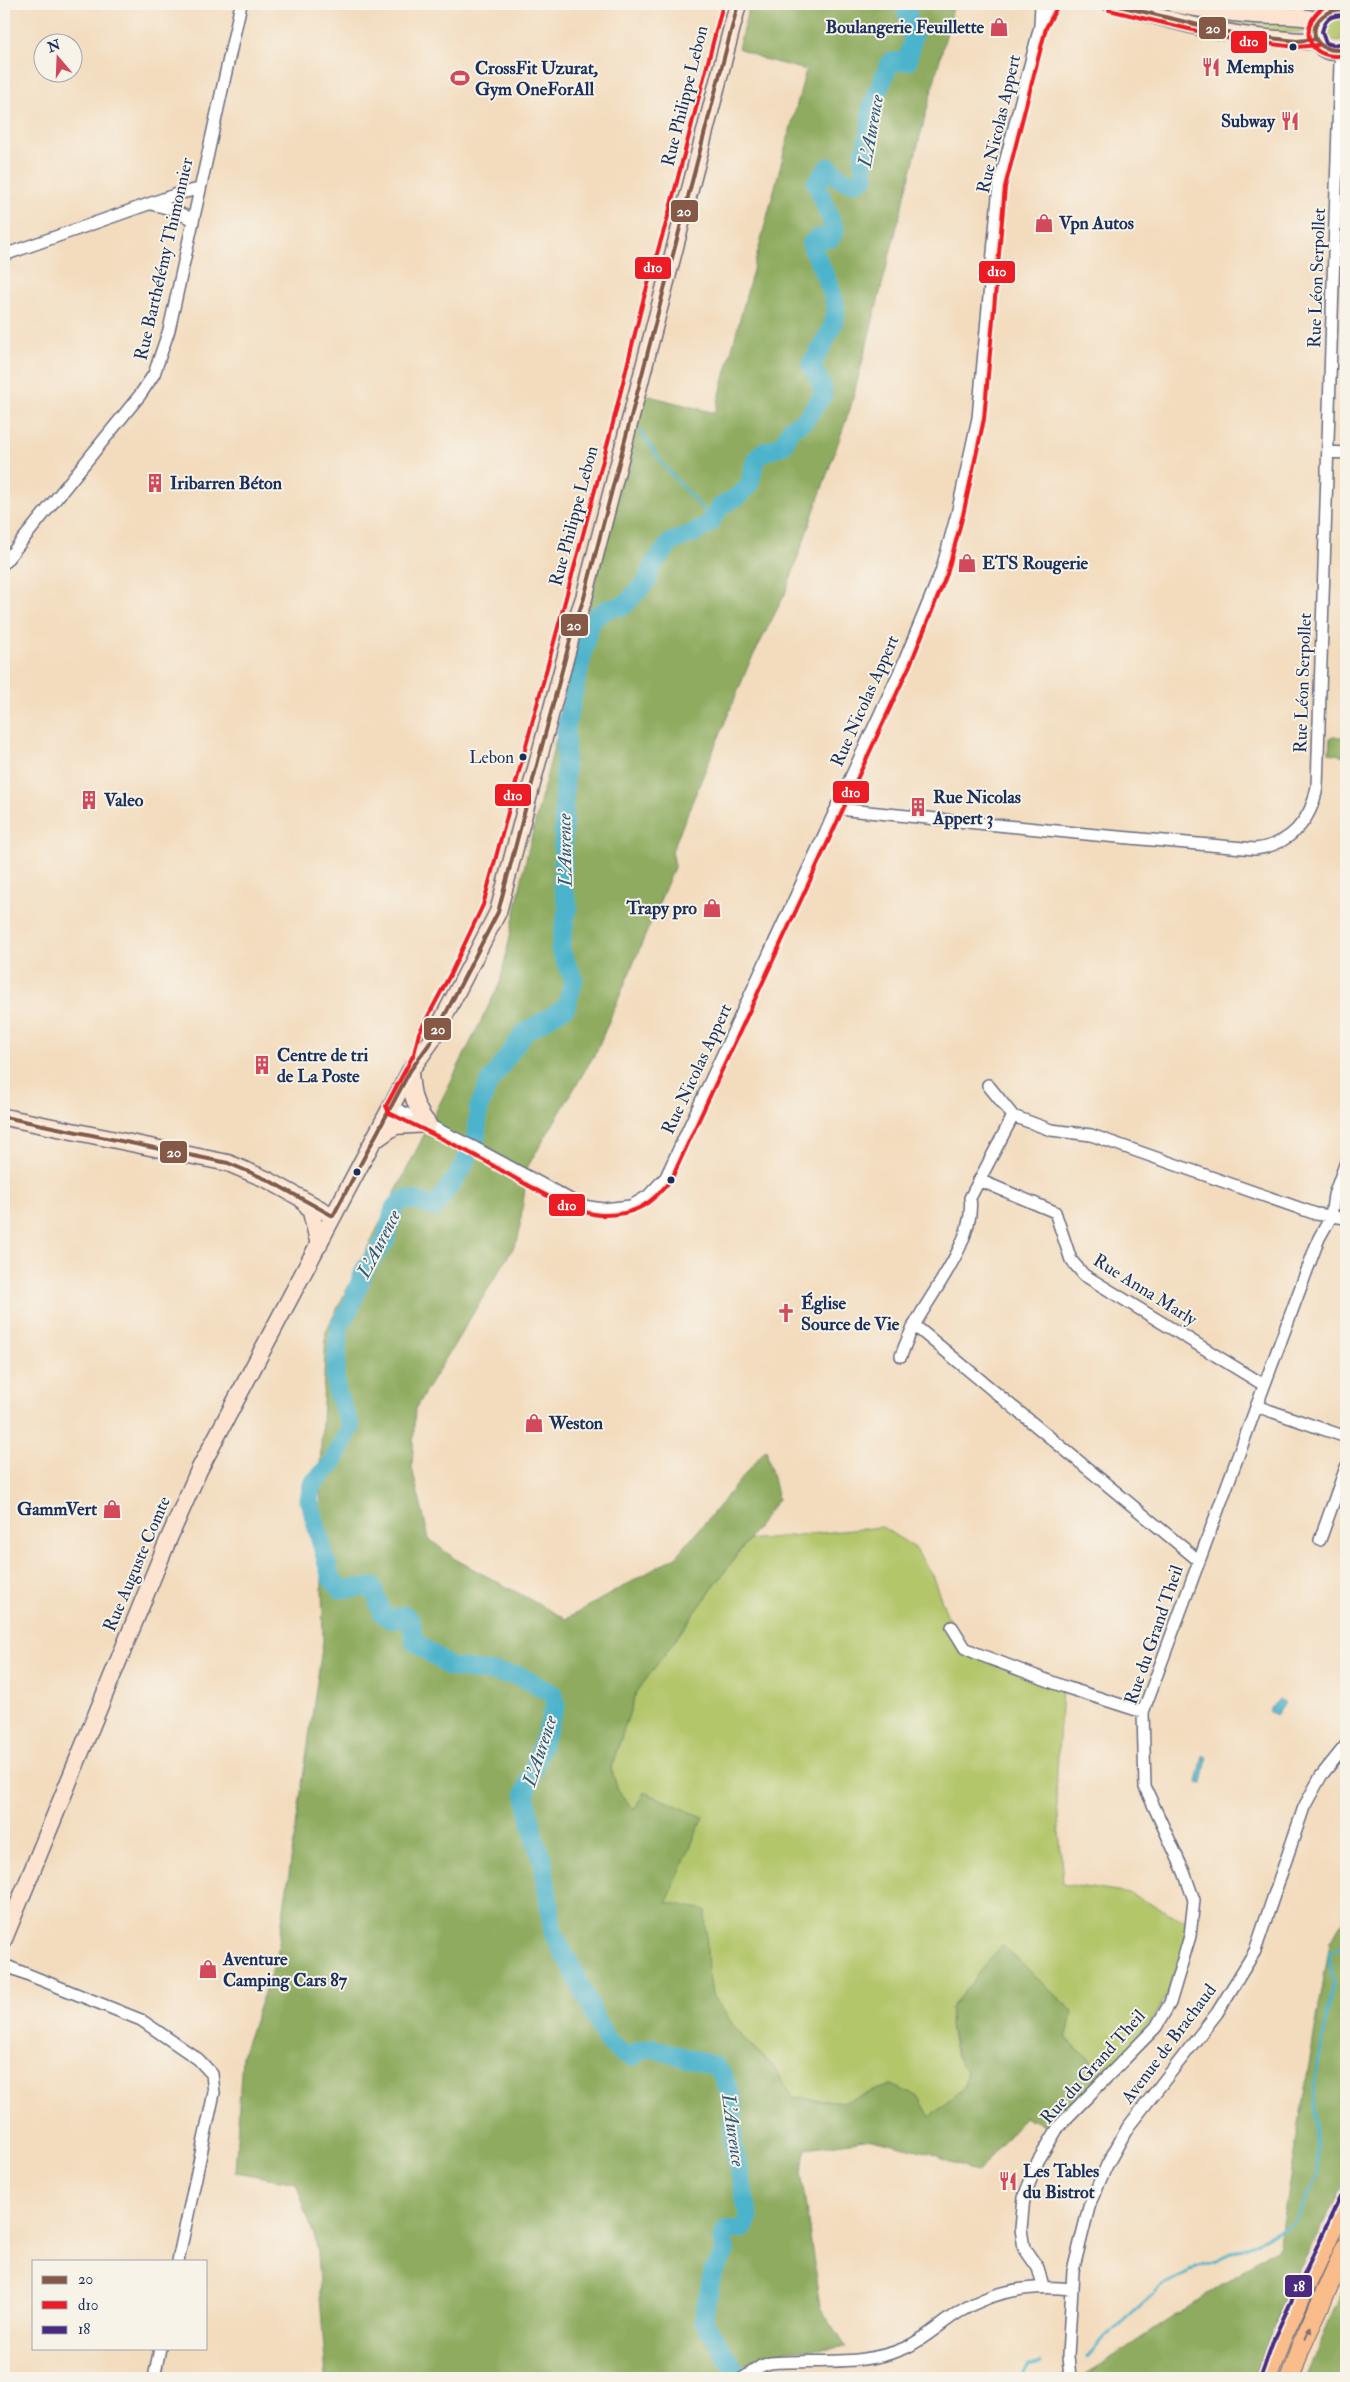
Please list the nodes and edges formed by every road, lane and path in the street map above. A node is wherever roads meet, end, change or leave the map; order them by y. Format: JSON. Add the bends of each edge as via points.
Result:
{"nodes":[{"id":1,"x":241,"y":4,"type":"edge"},
{"id":2,"x":729,"y":4,"type":"edge"},
{"id":3,"x":738,"y":4,"type":"edge"},
{"id":4,"x":1041,"y":4,"type":"edge"},
{"id":5,"x":1052,"y":4,"type":"edge"},
{"id":6,"x":1111,"y":4,"type":"edge"},
{"id":7,"x":1174,"y":4,"type":"edge"},
{"id":8,"x":1332,"y":9,"type":"edge"},
{"id":9,"x":1040,"y":26,"type":"junction"},
{"id":10,"x":1316,"y":39,"type":"junction"},
{"id":11,"x":1343,"y":54,"type":"edge"},
{"id":12,"x":199,"y":189,"type":"junction"},
{"id":13,"x":151,"y":204,"type":"junction"},
{"id":14,"x":193,"y":220,"type":"junction"},
{"id":15,"x":4,"y":256,"type":"edge"},
{"id":16,"x":1328,"y":452,"type":"junction"},
{"id":17,"x":1346,"y":453,"type":"edge"},
{"id":18,"x":4,"y":562,"type":"edge"},
{"id":19,"x":837,"y":805,"type":"junction"},
{"id":20,"x":420,"y":1056,"type":"junction"},
{"id":21,"x":410,"y":1071,"type":"junction"},
{"id":22,"x":988,"y":1085,"type":"dead end"},
{"id":23,"x":392,"y":1107,"type":"junction"},
{"id":24,"x":1012,"y":1116,"type":"junction"},
{"id":25,"x":4,"y":1117,"type":"edge"},
{"id":26,"x":428,"y":1124,"type":"junction"},
{"id":27,"x":373,"y":1143,"type":"junction"},
{"id":28,"x":1346,"y":1162,"type":"edge"},
{"id":29,"x":979,"y":1180,"type":"junction"},
{"id":30,"x":349,"y":1185,"type":"junction"},
{"id":31,"x":302,"y":1199,"type":"junction"},
{"id":32,"x":333,"y":1216,"type":"junction"},
{"id":33,"x":1331,"y":1217,"type":"junction"},
{"id":34,"x":1346,"y":1218,"type":"edge"},
{"id":35,"x":319,"y":1245,"type":"junction"},
{"id":36,"x":914,"y":1325,"type":"junction"},
{"id":37,"x":901,"y":1356,"type":"dead end"},
{"id":38,"x":1264,"y":1385,"type":"junction"},
{"id":39,"x":1256,"y":1406,"type":"junction"},
{"id":40,"x":1346,"y":1437,"type":"edge"},
{"id":41,"x":1346,"y":1467,"type":"edge"},
{"id":42,"x":1320,"y":1540,"type":"dead end"},
{"id":43,"x":1198,"y":1560,"type":"junction"},
{"id":44,"x":952,"y":1627,"type":"dead end"},
{"id":45,"x":1143,"y":1712,"type":"junction"},
{"id":46,"x":1346,"y":1745,"type":"edge"},
{"id":47,"x":4,"y":1939,"type":"edge"},
{"id":48,"x":4,"y":1965,"type":"edge"},
{"id":49,"x":1346,"y":2200,"type":"edge"},
{"id":50,"x":1346,"y":2247,"type":"edge"},
{"id":51,"x":178,"y":2260,"type":"edge"},
{"id":52,"x":1043,"y":2286,"type":"junction"},
{"id":53,"x":1072,"y":2289,"type":"junction"},
{"id":54,"x":160,"y":2350,"type":"edge"},
{"id":55,"x":154,"y":2378,"type":"edge"},
{"id":56,"x":744,"y":2378,"type":"edge"},
{"id":57,"x":1070,"y":2378,"type":"edge"},
{"id":58,"x":1268,"y":2378,"type":"edge"},
{"id":59,"x":1290,"y":2378,"type":"edge"}],
"edges":[{"from":1,"to":12,"type":"street","name":"Rue Barthélémy Thimonnier"},
{"from":2,"to":20,"type":"street","name":"Rue Philippe Lebon","via":[[492,899],[456,978],[425,1035]]},
{"from":3,"to":20,"type":"street","name":"Rue Philippe Lebon","via":[[584,598],[498,912],[432,1040]]},
{"from":4,"to":9,"type":"street","name":"Rue Nicolas Appert"},
{"from":5,"to":9,"type":"street","name":"Rue Nicolas Appert"},
{"from":6,"to":10,"type":"street","via":[[1216,32],[1291,40]]},
{"from":7,"to":8,"type":"street","via":[[1256,15],[1307,17]]},
{"from":8,"to":10,"type":"street","via":[[1314,28]]},
{"from":9,"to":19,"type":"street","name":"Rue Nicolas Appert","via":[[999,186],[978,418],[957,514],[941,572],[904,662]]},
{"from":10,"to":11,"type":"street","via":[[1321,45]]},
{"from":11,"to":16,"type":"street","name":"Rue Léon Serpollet"},
{"from":12,"to":13,"type":"street"},
{"from":12,"to":14,"type":"street","name":"Rue Barthélémy Thimonnier"},
{"from":13,"to":14,"type":"street"},
{"from":13,"to":15,"type":"street"},
{"from":14,"to":18,"type":"street","name":"Rue Barthélémy Thimonnier","via":[[169,330],[154,374]]},
{"from":16,"to":17,"type":"street"},
{"from":16,"to":19,"type":"street","name":"Rue Léon Serpollet","via":[[1317,787],[1310,814],[1287,837],[1276,844],[1255,849],[848,810]]},
{"from":19,"to":26,"type":"street","name":"Rue Nicolas Appert","via":[[666,1177],[648,1196],[626,1208],[582,1206]]},
{"from":20,"to":21,"type":"street","name":"Rue Philippe Lebon"},
{"from":21,"to":23,"type":"street","name":"Rue Philippe Lebon"},
{"from":21,"to":26,"type":"street","via":[[413,1099]]},
{"from":22,"to":24,"type":"street"},
{"from":23,"to":26,"type":"street","name":"Rue Nicolas Appert"},
{"from":23,"to":27,"type":"street","name":"Rue Philippe Lebon"},
{"from":24,"to":29,"type":"street"},
{"from":24,"to":33,"type":"street","via":[[1051,1130],[1091,1135]]},
{"from":25,"to":31,"type":"street","via":[[219,1160],[268,1180]]},
{"from":26,"to":27,"type":"street","via":[[395,1126]]},
{"from":27,"to":30,"type":"street","name":"Rue Philippe Lebon"},
{"from":28,"to":33,"type":"street","name":"Rue du Grand Theil","via":[[1334,1195]]},
{"from":29,"to":36,"type":"street","via":[[970,1198],[972,1211],[968,1230]]},
{"from":29,"to":38,"type":"street","name":"Rue Anna Marly","via":[[1055,1212],[1071,1260],[1084,1275]]},
{"from":30,"to":31,"type":"street","via":[[328,1199]]},
{"from":30,"to":32,"type":"street","name":"Rue Philippe Lebon"},
{"from":31,"to":32,"type":"street"},
{"from":31,"to":35,"type":"street","via":[[311,1212]]},
{"from":32,"to":35,"type":"street","name":"Rue Auguste Comte"},
{"from":33,"to":34,"type":"street"},
{"from":33,"to":38,"type":"street","name":"Rue du Grand Theil","via":[[1319,1238]]},
{"from":35,"to":47,"type":"street","name":"Rue Auguste Comte","via":[[199,1470]]},
{"from":36,"to":37,"type":"street"},
{"from":36,"to":43,"type":"street"},
{"from":38,"to":39,"type":"street","name":"Rue du Grand Theil"},
{"from":39,"to":40,"type":"street"},
{"from":39,"to":43,"type":"street","name":"Rue du Grand Theil"},
{"from":41,"to":42,"type":"street"},
{"from":43,"to":45,"type":"street","name":"Rue du Grand Theil"},
{"from":44,"to":45,"type":"street","via":[[965,1648],[978,1654]]},
{"from":45,"to":52,"type":"street","name":"Rue du Grand Theil","via":[[1145,1787],[1194,1900],[1190,1936],[1170,2003],[1156,2027],[1059,2126],[1038,2161],[1024,2197],[1020,2229],[1024,2248],[1038,2268]]},
{"from":46,"to":53,"type":"street","name":"Avenue de Brachaud","via":[[1304,1807],[1255,1951],[1217,2013],[1128,2127],[1107,2165],[1090,2203],[1073,2271]]},
{"from":48,"to":51,"type":"street","via":[[141,2020],[198,2059],[212,2074],[214,2093]]},
{"from":49,"to":58,"type":"main road","via":[[1281,2339]]},
{"from":59,"to":50,"type":"main road","one_way":true},
{"from":52,"to":53,"type":"street"},
{"from":52,"to":56,"type":"street","via":[[985,2298],[905,2348],[886,2355],[847,2361],[770,2363]]},
{"from":53,"to":57,"type":"street","name":"Avenue de Brachaud"},
{"from":54,"to":55,"type":"street"}]}
